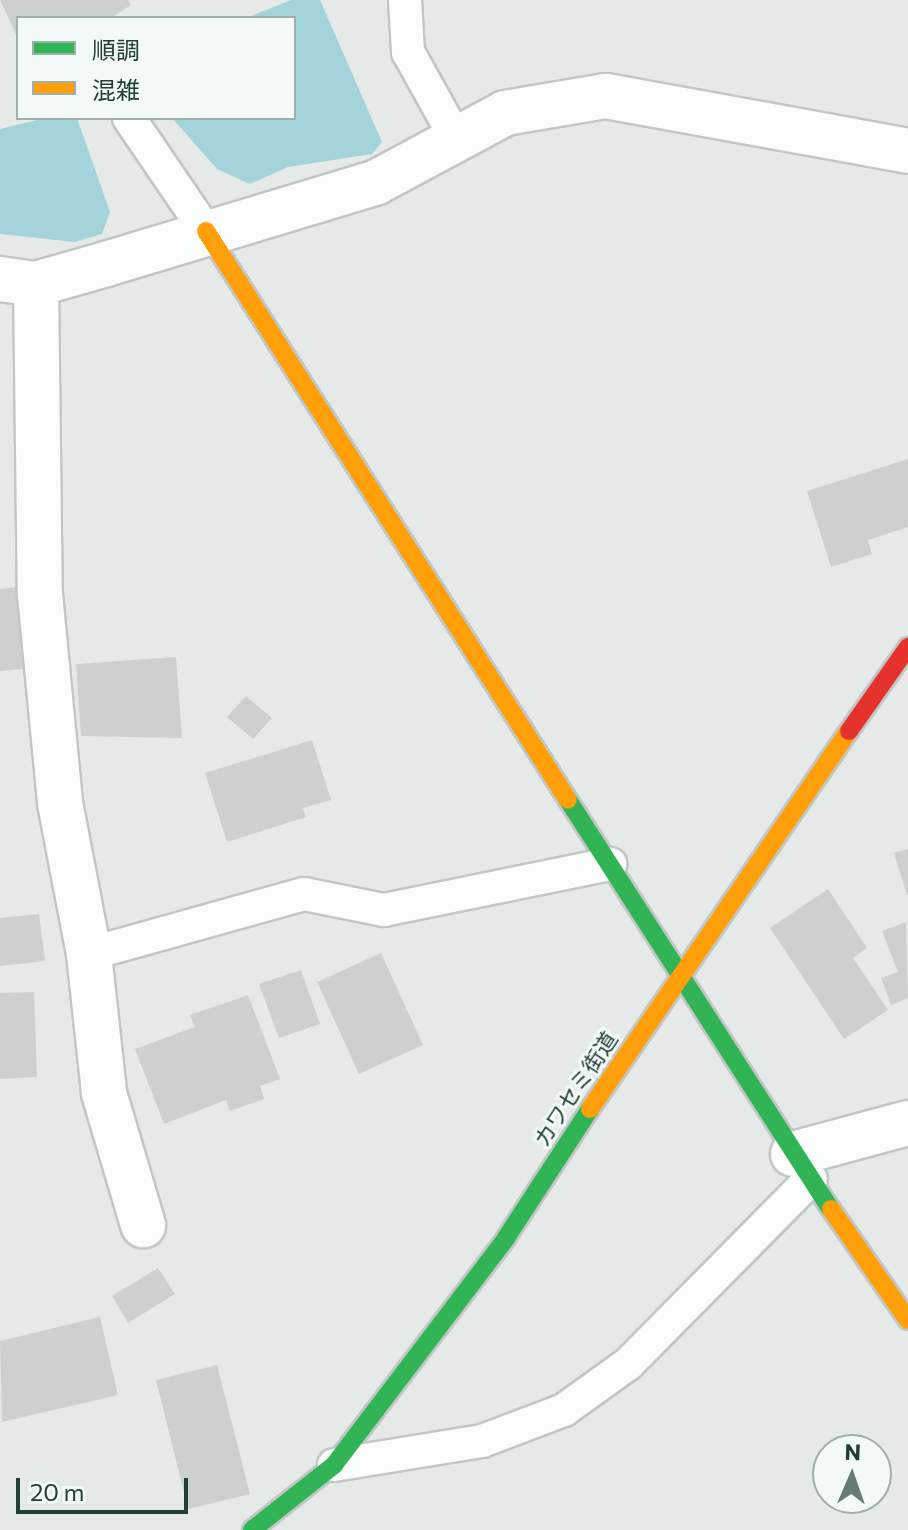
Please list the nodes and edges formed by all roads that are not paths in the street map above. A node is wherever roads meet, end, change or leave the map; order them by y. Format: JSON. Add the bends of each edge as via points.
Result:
{"nodes":[{"id":1,"x":405,"y":0,"type":"edge"},
{"id":2,"x":130,"y":120,"type":"edge"},
{"id":3,"x":457,"y":140,"type":"junction"},
{"id":4,"x":908,"y":151,"type":"edge"},
{"id":5,"x":206,"y":231,"type":"junction"},
{"id":6,"x":18,"y":281,"type":"edge"},
{"id":7,"x":908,"y":647,"type":"edge"},
{"id":8,"x":610,"y":864,"type":"junction"},
{"id":9,"x":89,"y":954,"type":"junction"},
{"id":10,"x":678,"y":973,"type":"junction"},
{"id":11,"x":908,"y":1123,"type":"edge"},
{"id":12,"x":802,"y":1166,"type":"junction"},
{"id":13,"x":143,"y":1225,"type":"dead end"},
{"id":14,"x":908,"y":1320,"type":"edge"},
{"id":15,"x":334,"y":1465,"type":"junction"},
{"id":16,"x":252,"y":1530,"type":"edge"}],
"edges":[{"from":1,"to":3,"type":"lane","via":[[408,52]]},
{"from":2,"to":5,"type":"lane"},
{"from":3,"to":4,"type":"street","via":[[505,113],[606,96]]},
{"from":3,"to":5,"type":"street","via":[[377,182]]},
{"from":5,"to":6,"type":"street"},
{"from":5,"to":8,"type":"street"},
{"from":6,"to":9,"type":"street","via":[[60,803]]},
{"from":7,"to":10,"type":"street","name":"カワセミ街道"},
{"from":8,"to":9,"type":"lane","via":[[384,910],[304,894]]},
{"from":8,"to":10,"type":"street"},
{"from":9,"to":13,"type":"street","via":[[104,1093]]},
{"from":10,"to":12,"type":"street"},
{"from":10,"to":15,"type":"street","name":"カワセミ街道","via":[[506,1238]]},
{"from":11,"to":12,"type":"street"},
{"from":12,"to":14,"type":"street"},
{"from":12,"to":15,"type":"lane","via":[[628,1364],[564,1410],[482,1441]]},
{"from":15,"to":16,"type":"street","name":"カワセミ街道"}]}
